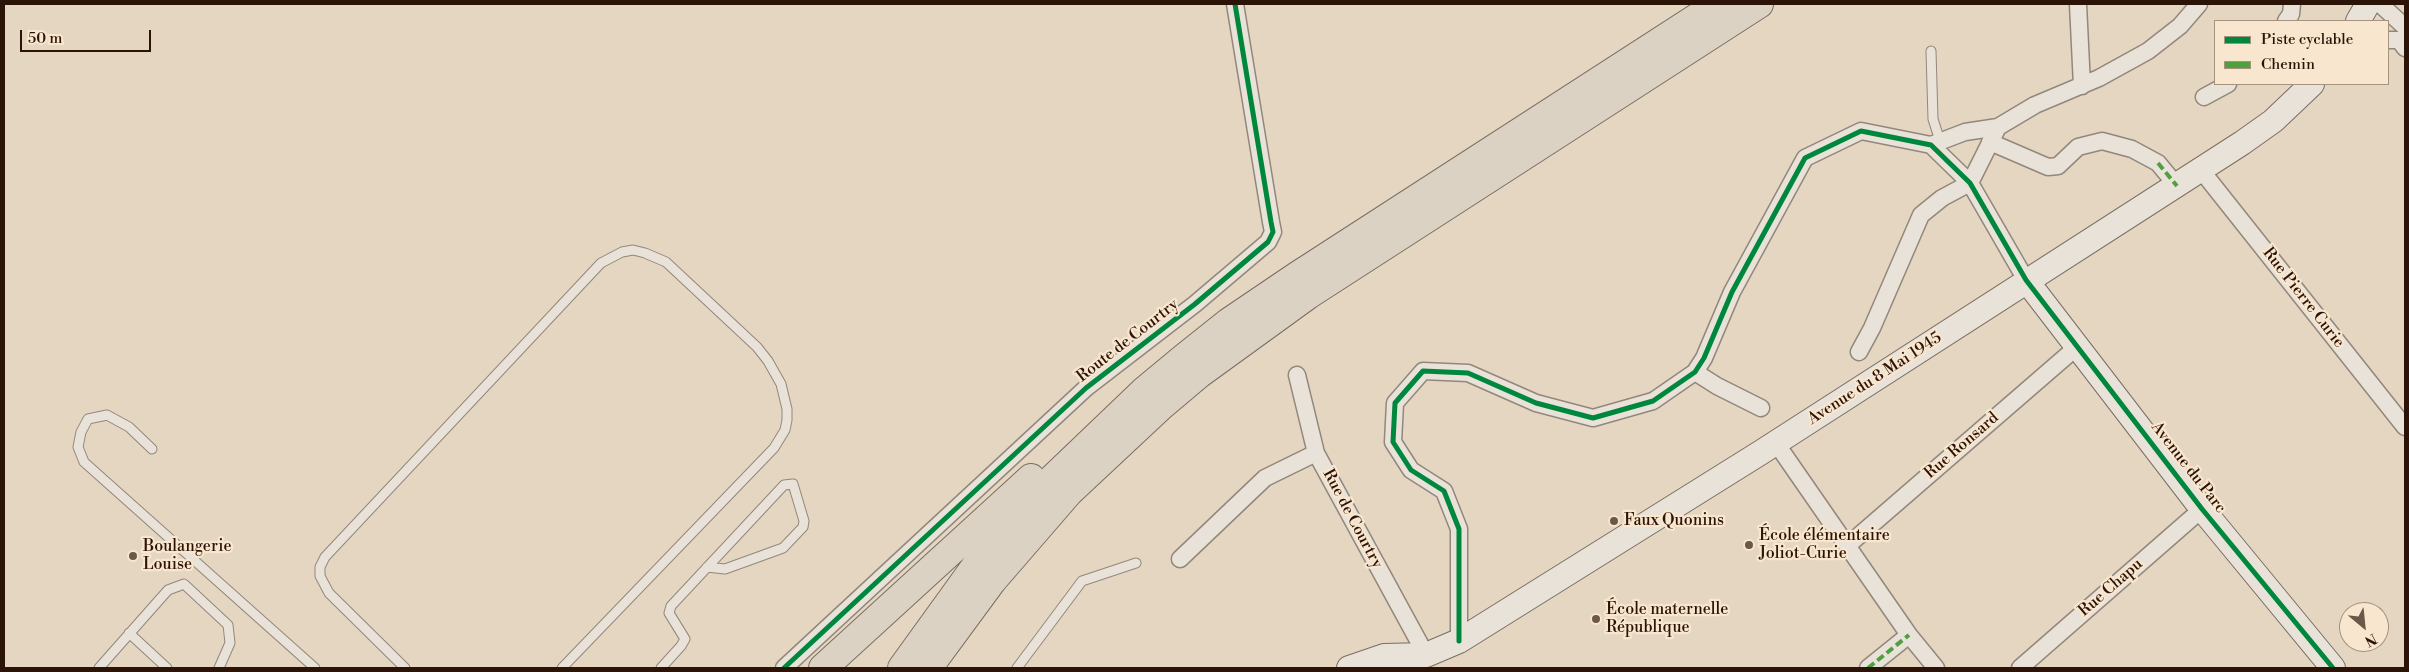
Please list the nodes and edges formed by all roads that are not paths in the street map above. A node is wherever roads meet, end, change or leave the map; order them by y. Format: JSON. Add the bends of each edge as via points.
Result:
{"nodes":[{"id":1,"x":1234,"y":4,"type":"edge"},
{"id":2,"x":1718,"y":4,"type":"edge"},
{"id":3,"x":1759,"y":4,"type":"edge"},
{"id":4,"x":2078,"y":4,"type":"edge"},
{"id":5,"x":2199,"y":4,"type":"edge"},
{"id":6,"x":2292,"y":4,"type":"edge"},
{"id":7,"x":2368,"y":4,"type":"edge"},
{"id":8,"x":2380,"y":4,"type":"edge"},
{"id":9,"x":2287,"y":20,"type":"edge"},
{"id":10,"x":2359,"y":20,"type":"edge"},
{"id":11,"x":2400,"y":37,"type":"edge"},
{"id":12,"x":1930,"y":51,"type":"dead end"},
{"id":13,"x":2226,"y":85,"type":"edge"},
{"id":14,"x":2311,"y":85,"type":"edge"},
{"id":15,"x":2082,"y":86,"type":"junction"},
{"id":16,"x":2204,"y":97,"type":"dead end"},
{"id":17,"x":1998,"y":127,"type":"junction"},
{"id":18,"x":1990,"y":142,"type":"junction"},
{"id":19,"x":1936,"y":143,"type":"junction"},
{"id":20,"x":2201,"y":170,"type":"junction"},
{"id":21,"x":1970,"y":183,"type":"junction"},
{"id":22,"x":2177,"y":186,"type":"junction"},
{"id":23,"x":2026,"y":280,"type":"junction"},
{"id":24,"x":2078,"y":346,"type":"junction"},
{"id":25,"x":1859,"y":352,"type":"dead end"},
{"id":26,"x":1695,"y":372,"type":"junction"},
{"id":27,"x":1297,"y":375,"type":"dead end"},
{"id":28,"x":1144,"y":391,"type":"junction"},
{"id":29,"x":1761,"y":408,"type":"dead end"},
{"id":30,"x":2405,"y":426,"type":"edge"},
{"id":31,"x":1776,"y":443,"type":"junction"},
{"id":32,"x":152,"y":449,"type":"dead end"},
{"id":33,"x":1316,"y":453,"type":"junction"},
{"id":34,"x":2202,"y":509,"type":"junction"},
{"id":35,"x":1847,"y":546,"type":"junction"},
{"id":36,"x":1180,"y":559,"type":"dead end"},
{"id":37,"x":1136,"y":563,"type":"dead end"},
{"id":38,"x":708,"y":567,"type":"junction"},
{"id":39,"x":129,"y":633,"type":"junction"},
{"id":40,"x":1909,"y":634,"type":"junction"},
{"id":41,"x":1458,"y":641,"type":"junction"},
{"id":42,"x":1428,"y":662,"type":"edge"},
{"id":43,"x":99,"y":668,"type":"edge"},
{"id":44,"x":167,"y":668,"type":"edge"},
{"id":45,"x":219,"y":668,"type":"edge"},
{"id":46,"x":315,"y":668,"type":"edge"},
{"id":47,"x":405,"y":668,"type":"edge"},
{"id":48,"x":562,"y":668,"type":"edge"},
{"id":49,"x":662,"y":668,"type":"edge"},
{"id":50,"x":784,"y":668,"type":"edge"},
{"id":51,"x":823,"y":668,"type":"edge"},
{"id":52,"x":902,"y":668,"type":"edge"},
{"id":53,"x":928,"y":668,"type":"edge"},
{"id":54,"x":1017,"y":668,"type":"edge"},
{"id":55,"x":1349,"y":668,"type":"edge"},
{"id":56,"x":1868,"y":668,"type":"edge"},
{"id":57,"x":1936,"y":668,"type":"edge"},
{"id":58,"x":2020,"y":668,"type":"edge"},
{"id":59,"x":2334,"y":668,"type":"edge"}],
"edges":[{"from":1,"to":50,"type":"street","name":"Route de Courtry","via":[[1271,222],[1268,242],[1195,304],[1086,388]]},
{"from":2,"to":28,"type":"highway","via":[[1297,276],[1229,322]]},
{"from":3,"to":53,"type":"highway","via":[[1308,295],[1199,374],[1069,492],[992,581]]},
{"from":4,"to":15,"type":"street"},
{"from":5,"to":15,"type":"street","via":[[2180,26],[2148,51]]},
{"from":6,"to":9,"type":"street"},
{"from":7,"to":10,"type":"street"},
{"from":8,"to":11,"type":"street"},
{"from":12,"to":19,"type":"lane"},
{"from":13,"to":16,"type":"street"},
{"from":14,"to":20,"type":"street","name":"Avenue du 8 Mai 1945","via":[[2272,120]]},
{"from":15,"to":17,"type":"street","via":[[2035,105]]},
{"from":17,"to":18,"type":"street"},
{"from":17,"to":19,"type":"street","via":[[1965,132]]},
{"from":18,"to":21,"type":"street"},
{"from":18,"to":22,"type":"street","via":[[2048,167],[2058,166],[2078,147],[2102,141],[2132,149],[2158,163]]},
{"from":19,"to":21,"type":"street"},
{"from":19,"to":26,"type":"street","via":[[1861,131],[1805,158],[1732,292]]},
{"from":20,"to":22,"type":"street","name":"Avenue du 8 Mai 1945"},
{"from":20,"to":30,"type":"street","name":"Rue Pierre Curie"},
{"from":21,"to":23,"type":"street"},
{"from":21,"to":25,"type":"street","via":[[1942,198],[1921,215]]},
{"from":22,"to":23,"type":"street","name":"Avenue du 8 Mai 1945"},
{"from":23,"to":24,"type":"street","name":"Avenue du Parc"},
{"from":23,"to":31,"type":"street","name":"Avenue du 8 Mai 1945"},
{"from":24,"to":34,"type":"street","name":"Avenue du Parc"},
{"from":24,"to":35,"type":"street","name":"Rue Ronsard"},
{"from":26,"to":29,"type":"street"},
{"from":26,"to":41,"type":"street","via":[[1653,402],[1593,418],[1536,403],[1468,373],[1423,371],[1395,403],[1393,442],[1411,470],[1444,491],[1459,529]]},
{"from":27,"to":33,"type":"street","name":"Rue de Courtry"},
{"from":28,"to":51,"type":"highway","via":[[1100,414]]},
{"from":28,"to":52,"type":"highway","via":[[1012,522]]},
{"from":31,"to":35,"type":"street"},
{"from":31,"to":41,"type":"street","name":"Avenue du 8 Mai 1945"},
{"from":32,"to":46,"type":"lane","via":[[129,427],[107,414],[88,419],[78,447],[84,462]]},
{"from":33,"to":36,"type":"street","via":[[1265,478]]},
{"from":33,"to":42,"type":"street","name":"Rue de Courtry"},
{"from":34,"to":58,"type":"street","name":"Rue Chapu"},
{"from":34,"to":59,"type":"street","name":"Avenue du Parc"},
{"from":35,"to":40,"type":"street"},
{"from":37,"to":54,"type":"lane","via":[[1082,581]]},
{"from":38,"to":38,"type":"lane","via":[[725,569],[784,548],[803,527],[804,521],[793,484],[784,485]]},
{"from":38,"to":49,"type":"lane","via":[[671,606],[669,614],[685,639]]},
{"from":39,"to":43,"type":"lane"},
{"from":39,"to":44,"type":"lane"},
{"from":39,"to":45,"type":"lane","via":[[168,590],[184,584],[228,625],[230,643]]},
{"from":40,"to":56,"type":"street"},
{"from":40,"to":57,"type":"street"},
{"from":41,"to":42,"type":"street","name":"Avenue du 8 Mai 1945"},
{"from":42,"to":55,"type":"street","via":[[1384,656]]},
{"from":47,"to":48,"type":"lane","via":[[329,592],[320,576],[325,557],[601,264],[613,255],[633,250],[666,262],[757,347],[781,384],[787,420],[774,448]]}]}
